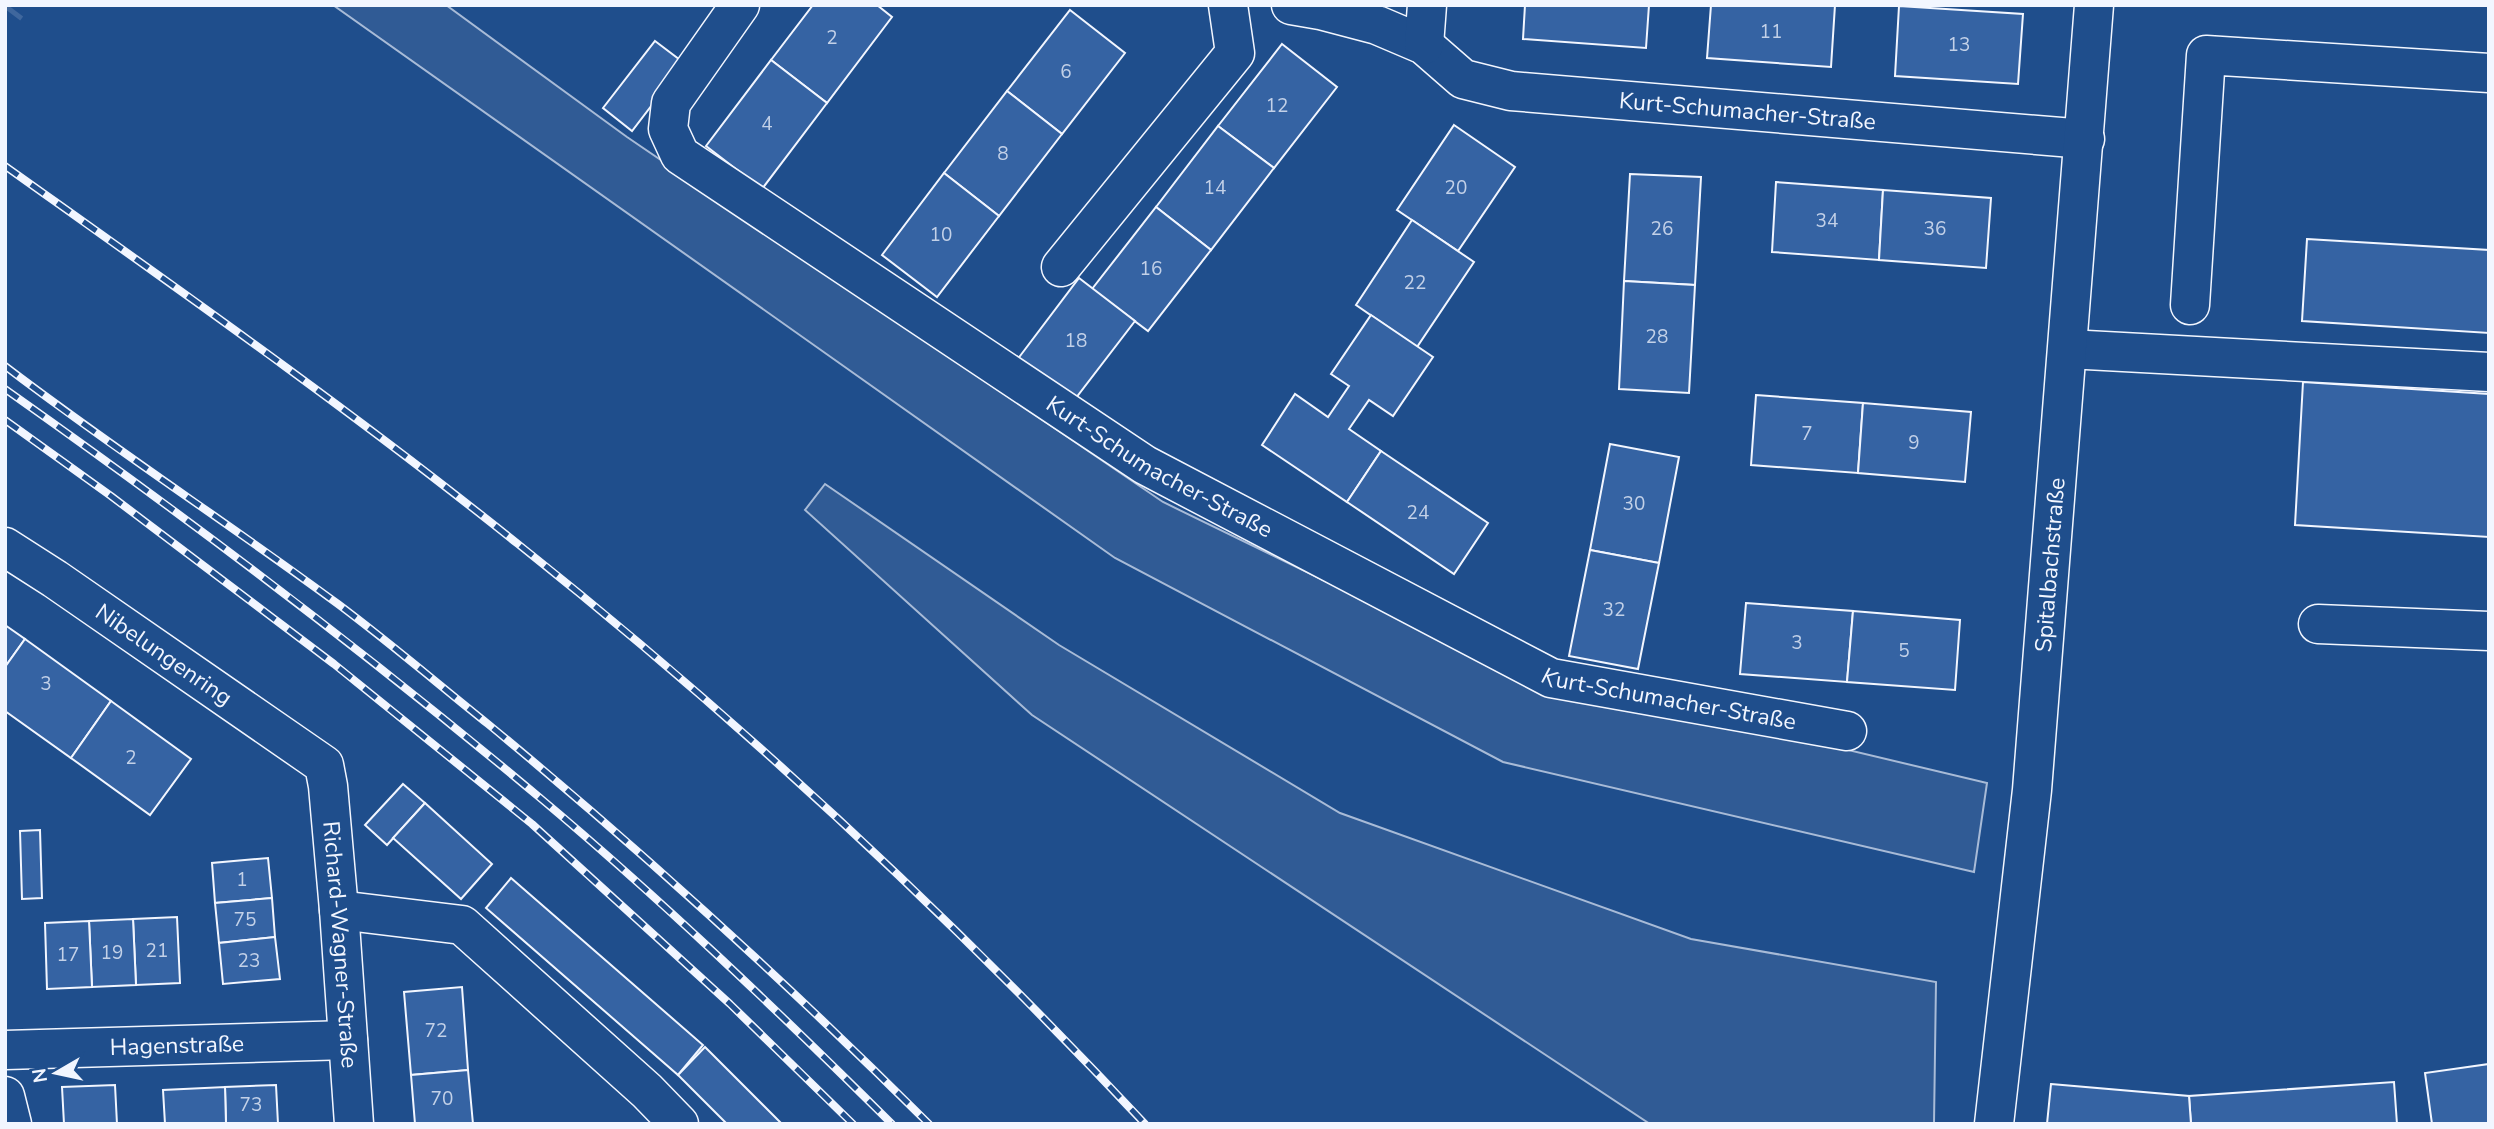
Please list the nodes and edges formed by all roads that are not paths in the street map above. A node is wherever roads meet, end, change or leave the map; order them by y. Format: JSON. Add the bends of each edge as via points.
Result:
{"nodes":[{"id":1,"x":740,"y":5,"type":"edge"},
{"id":2,"x":1228,"y":5,"type":"edge"},
{"id":3,"x":1291,"y":5,"type":"edge"},
{"id":4,"x":1427,"y":5,"type":"edge"},
{"id":5,"x":2094,"y":5,"type":"edge"},
{"id":6,"x":1424,"y":45,"type":"junction"},
{"id":7,"x":2489,"y":73,"type":"edge"},
{"id":8,"x":2085,"y":139,"type":"junction"},
{"id":9,"x":1061,"y":267,"type":"dead end"},
{"id":10,"x":2190,"y":305,"type":"dead end"},
{"id":11,"x":2068,"y":349,"type":"junction"},
{"id":12,"x":2489,"y":372,"type":"edge"},
{"id":13,"x":5,"y":547,"type":"edge"},
{"id":14,"x":2318,"y":624,"type":"dead end"},
{"id":15,"x":2489,"y":631,"type":"edge"},
{"id":16,"x":1847,"y":731,"type":"dead end"},
{"id":17,"x":324,"y":765,"type":"joint"},
{"id":18,"x":339,"y":909,"type":"junction"},
{"id":19,"x":348,"y":1040,"type":"junction"},
{"id":20,"x":5,"y":1051,"type":"edge"},
{"id":21,"x":5,"y":1096,"type":"edge"},
{"id":22,"x":12,"y":1124,"type":"edge"},
{"id":23,"x":354,"y":1124,"type":"edge"},
{"id":24,"x":679,"y":1124,"type":"edge"},
{"id":25,"x":1994,"y":1124,"type":"edge"}],
"edges":[{"from":1,"to":16,"type":"street","name":"Kurt-Schumacher-Straße","via":[[671,103],[668,129],[680,155],[1145,465],[1551,678]]},
{"from":2,"to":9,"type":"street","via":[[1235,54]]},
{"from":3,"to":6,"type":"street","name":"Kurt-Schumacher-Straße","via":[[1377,25]]},
{"from":4,"to":6,"type":"street"},
{"from":5,"to":8,"type":"street","name":"Spitalbachstraße"},
{"from":6,"to":8,"type":"street","name":"Kurt-Schumacher-Straße","via":[[1463,79],[1511,91]]},
{"from":7,"to":10,"type":"street","via":[[2206,55]]},
{"from":8,"to":11,"type":"street","name":"Spitalbachstraße"},
{"from":11,"to":12,"type":"street"},
{"from":11,"to":25,"type":"street","name":"Spitalbachstraße","via":[[2032,790]]},
{"from":13,"to":17,"type":"street","name":"Nibelungenring"},
{"from":14,"to":15,"type":"street"},
{"from":17,"to":18,"type":"street","name":"Richard-Wagner-Straße"},
{"from":18,"to":19,"type":"street","name":"Richard-Wagner-Straße"},
{"from":18,"to":24,"type":"street","via":[[462,925]]},
{"from":19,"to":20,"type":"street","name":"Hagenstraße"},
{"from":19,"to":23,"type":"street","name":"Richard-Wagner-Straße"},
{"from":21,"to":22,"type":"street"}]}
